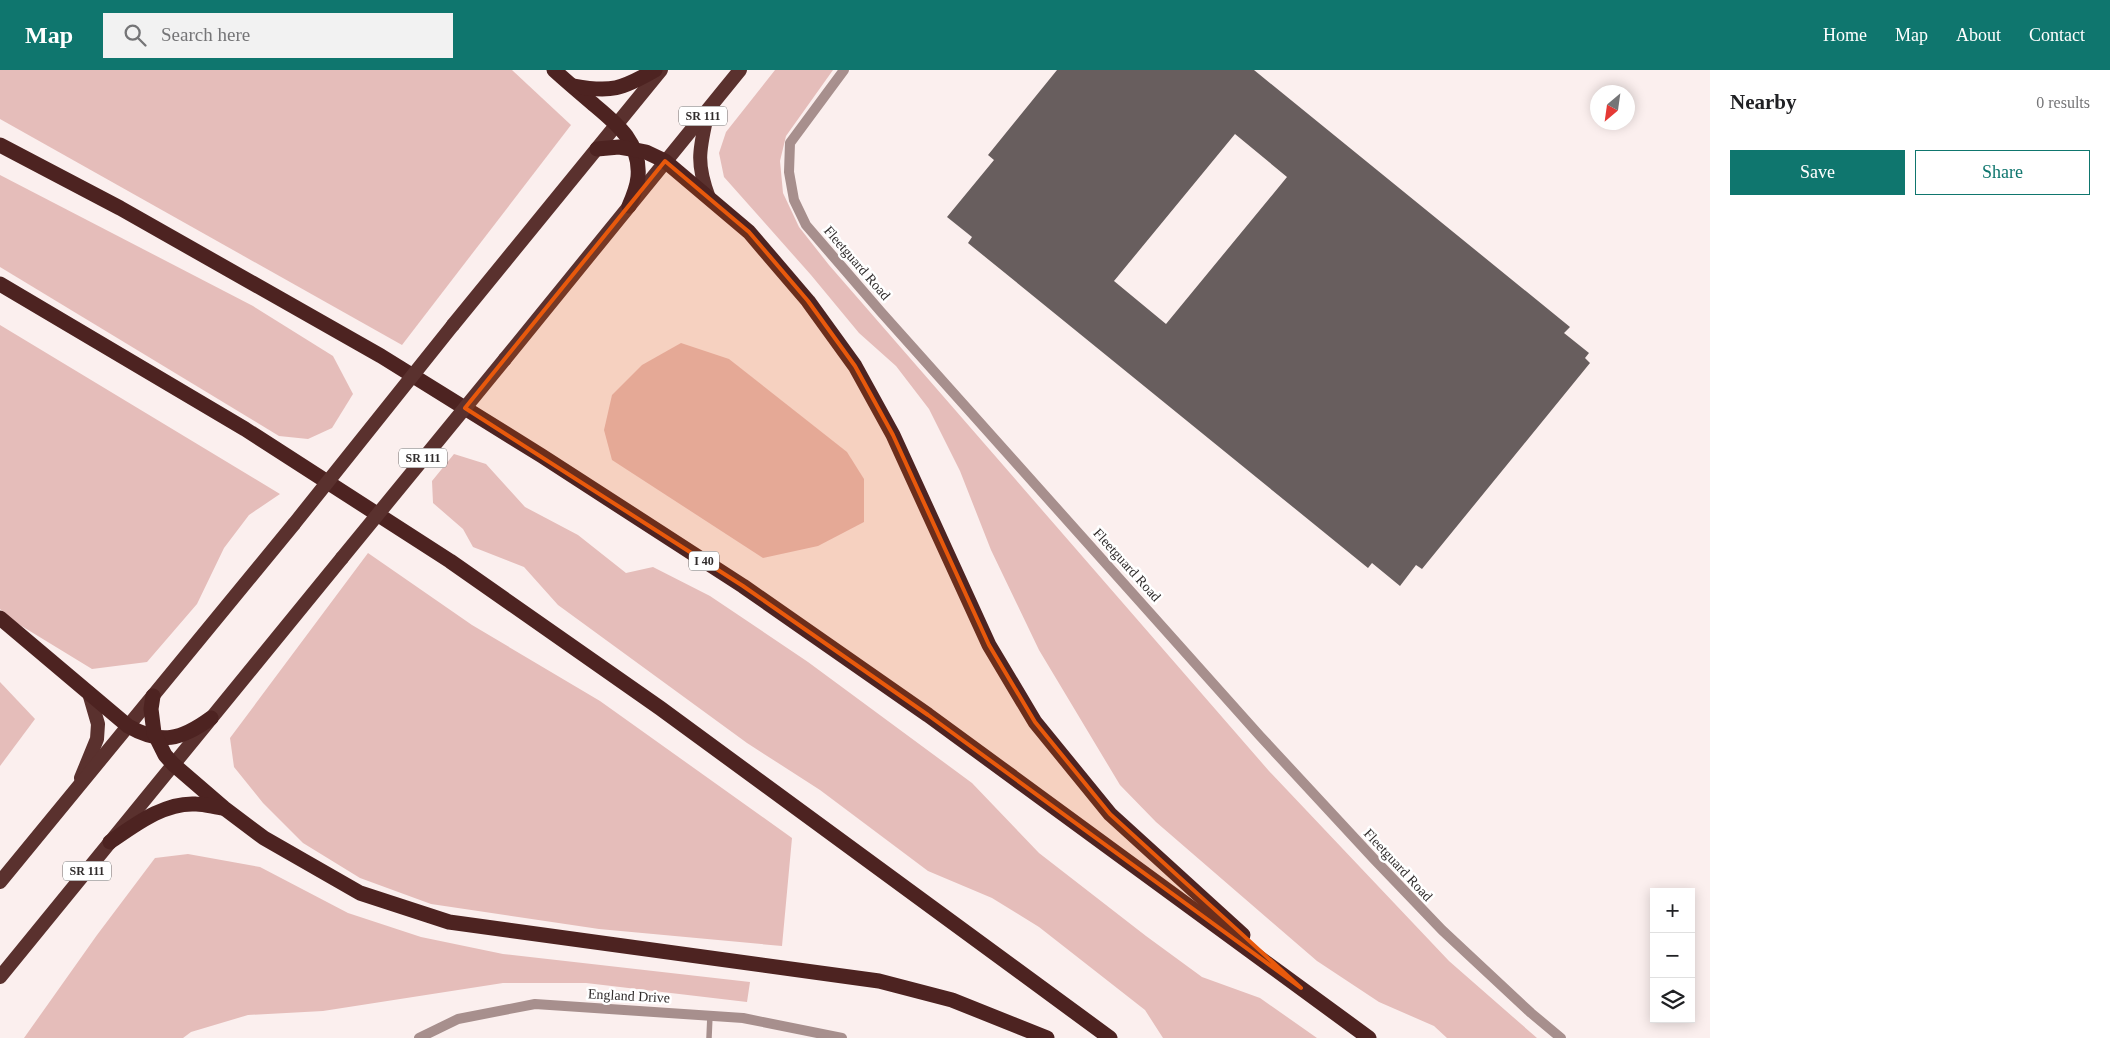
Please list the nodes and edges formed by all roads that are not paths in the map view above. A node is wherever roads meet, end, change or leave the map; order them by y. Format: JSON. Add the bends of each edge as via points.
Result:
{"nodes":[{"id":1,"x":554,"y":70,"type":"edge"},
{"id":2,"x":655,"y":70,"type":"edge"},
{"id":3,"x":661,"y":70,"type":"edge"},
{"id":4,"x":740,"y":70,"type":"edge"},
{"id":5,"x":844,"y":70,"type":"edge"},
{"id":6,"x":572,"y":86,"type":"junction"},
{"id":7,"x":709,"y":108,"type":"junction"},
{"id":8,"x":617,"y":124,"type":"junction"},
{"id":9,"x":0,"y":145,"type":"edge"},
{"id":10,"x":597,"y":149,"type":"junction"},
{"id":11,"x":634,"y":149,"type":"junction"},
{"id":12,"x":665,"y":161,"type":"junction"},
{"id":13,"x":710,"y":198,"type":"junction"},
{"id":14,"x":629,"y":206,"type":"junction"},
{"id":15,"x":0,"y":284,"type":"edge"},
{"id":16,"x":0,"y":618,"type":"edge"},
{"id":17,"x":89,"y":693,"type":"junction"},
{"id":18,"x":153,"y":696,"type":"junction"},
{"id":19,"x":211,"y":718,"type":"junction"},
{"id":20,"x":128,"y":726,"type":"junction"},
{"id":21,"x":156,"y":738,"type":"junction"},
{"id":22,"x":173,"y":764,"type":"junction"},
{"id":23,"x":75,"y":792,"type":"junction"},
{"id":24,"x":224,"y":808,"type":"junction"},
{"id":25,"x":110,"y":842,"type":"junction"},
{"id":26,"x":0,"y":882,"type":"edge"},
{"id":27,"x":0,"y":978,"type":"edge"},
{"id":28,"x":1301,"y":988,"type":"junction"},
{"id":29,"x":710,"y":1015,"type":"junction"},
{"id":30,"x":419,"y":1038,"type":"edge"},
{"id":31,"x":709,"y":1038,"type":"edge"},
{"id":32,"x":842,"y":1038,"type":"edge"},
{"id":33,"x":1048,"y":1038,"type":"edge"},
{"id":34,"x":1110,"y":1038,"type":"edge"},
{"id":35,"x":1368,"y":1038,"type":"edge"},
{"id":36,"x":1561,"y":1038,"type":"edge"}],
"edges":[{"from":1,"to":6,"type":"highway"},
{"from":2,"to":6,"type":"highway","via":[[611,90]]},
{"from":3,"to":8,"type":"highway"},
{"from":4,"to":7,"type":"highway","number":"SR 111"},
{"from":5,"to":36,"type":"street","name":"Fleetguard Road","via":[[790,143],[788,172],[794,200],[806,225],[1374,859],[1442,930]]},
{"from":6,"to":8,"type":"highway"},
{"from":7,"to":12,"type":"highway","number":"SR 111"},
{"from":7,"to":13,"type":"highway","via":[[698,156]]},
{"from":8,"to":10,"type":"highway"},
{"from":8,"to":11,"type":"highway"},
{"from":9,"to":28,"type":"highway","number":"I 40","via":[[120,208],[381,356],[710,564],[928,715]]},
{"from":10,"to":11,"type":"highway"},
{"from":10,"to":18,"type":"highway","bridge":true},
{"from":11,"to":12,"type":"highway"},
{"from":11,"to":14,"type":"highway","via":[[638,178]]},
{"from":12,"to":13,"type":"highway"},
{"from":12,"to":14,"type":"highway","number":"SR 111"},
{"from":13,"to":28,"type":"highway","via":[[749,232],[808,301],[855,366],[893,435],[989,645],[1035,722],[1110,814]]},
{"from":14,"to":19,"type":"highway","number":"SR 111","bridge":true},
{"from":15,"to":34,"type":"highway","via":[[245,429],[450,561],[660,708]]},
{"from":16,"to":17,"type":"highway"},
{"from":17,"to":20,"type":"highway"},
{"from":17,"to":23,"type":"highway","via":[[98,724],[96,739]]},
{"from":18,"to":20,"type":"highway"},
{"from":18,"to":21,"type":"highway","via":[[151,716]]},
{"from":19,"to":21,"type":"highway","via":[[186,734]]},
{"from":19,"to":22,"type":"highway","number":"SR 111"},
{"from":20,"to":21,"type":"highway"},
{"from":20,"to":23,"type":"highway"},
{"from":21,"to":22,"type":"highway"},
{"from":22,"to":24,"type":"highway"},
{"from":22,"to":25,"type":"highway","number":"SR 111"},
{"from":23,"to":26,"type":"highway"},
{"from":24,"to":25,"type":"highway","via":[[194,804],[170,808],[150,815]]},
{"from":24,"to":33,"type":"highway","via":[[264,838],[360,893],[449,922],[879,981],[952,1000]]},
{"from":25,"to":27,"type":"highway","number":"SR 111"},
{"from":28,"to":35,"type":"highway","number":"I 40"},
{"from":29,"to":30,"type":"street","name":"England Drive","via":[[535,1004],[458,1019]]},
{"from":29,"to":31,"type":"lane"},
{"from":29,"to":32,"type":"street","name":"England Drive","via":[[743,1018]]}]}
